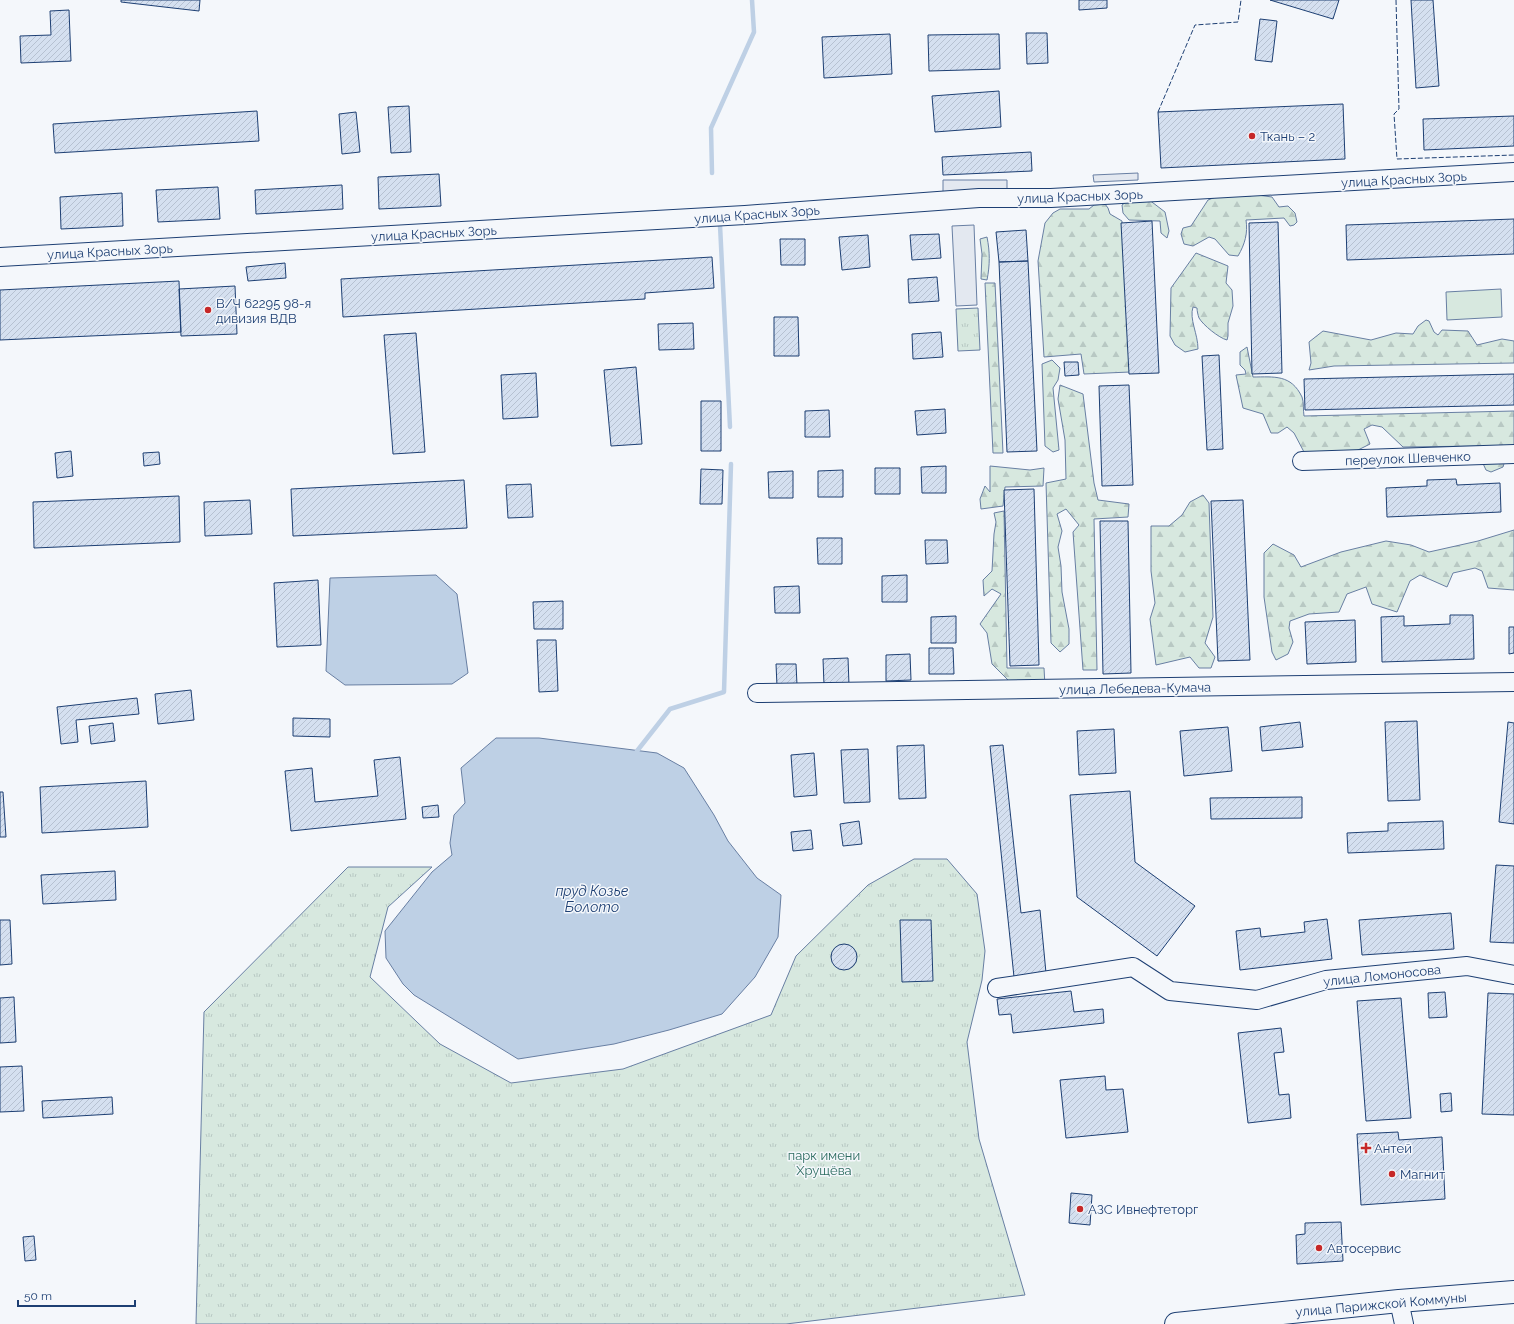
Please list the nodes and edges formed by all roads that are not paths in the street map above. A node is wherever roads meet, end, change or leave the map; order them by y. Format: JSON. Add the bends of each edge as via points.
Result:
{"nodes":[{"id":1,"x":1514,"y":172,"type":"edge"},
{"id":2,"x":0,"y":257,"type":"edge"},
{"id":3,"x":1514,"y":454,"type":"edge"},
{"id":4,"x":1302,"y":461,"type":"dead end"},
{"id":5,"x":1514,"y":682,"type":"edge"},
{"id":6,"x":757,"y":693,"type":"dead end"},
{"id":7,"x":1514,"y":975,"type":"edge"},
{"id":8,"x":998,"y":988,"type":"dead end"},
{"id":9,"x":1514,"y":1292,"type":"edge"},
{"id":10,"x":1399,"y":1301,"type":"junction"},
{"id":11,"x":1229,"y":1321,"type":"edge"},
{"id":12,"x":1176,"y":1324,"type":"edge"},
{"id":13,"x":1404,"y":1324,"type":"edge"}],
"edges":[{"from":1,"to":2,"type":"street","name":"улица Красных Зорь","via":[[1051,198],[979,198],[737,216]]},
{"from":3,"to":4,"type":"street","name":"переулок Шевченко"},
{"from":5,"to":6,"type":"street","name":"улица Лебедева-Кумача"},
{"from":7,"to":8,"type":"street","name":"улица Ломоносова","via":[[1467,966],[1326,980],[1257,1000],[1170,991],[1133,967]]},
{"from":9,"to":10,"type":"main road","name":"улица Парижской Коммуны"},
{"from":10,"to":11,"type":"main road","name":"улица Парижской Коммуны"},
{"from":10,"to":13,"type":"street"},
{"from":11,"to":12,"type":"main road","name":"улица Парижской Коммуны"}]}
